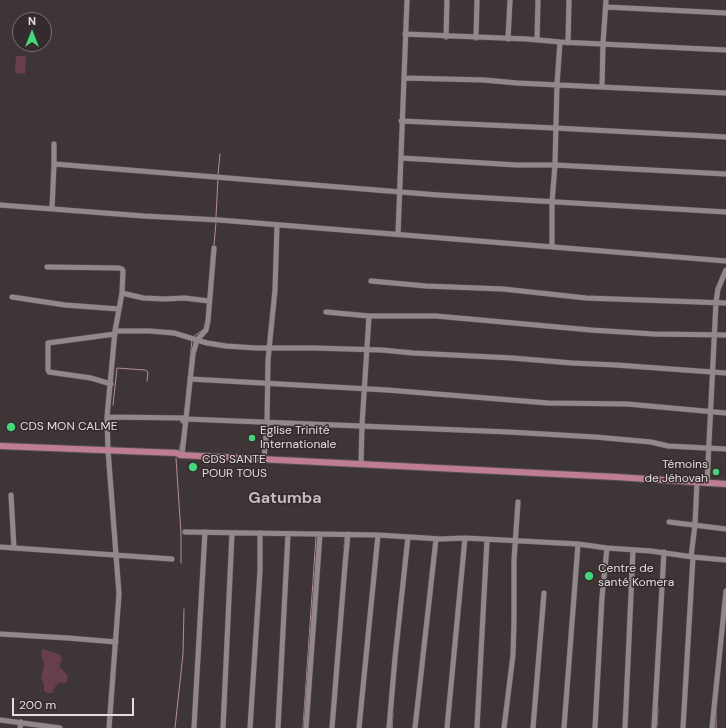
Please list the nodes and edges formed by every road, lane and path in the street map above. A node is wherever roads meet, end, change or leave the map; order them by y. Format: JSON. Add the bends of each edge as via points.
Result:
{"nodes":[{"id":1,"x":406,"y":0,"type":"edge"},
{"id":2,"x":447,"y":0,"type":"edge"},
{"id":3,"x":477,"y":0,"type":"edge"},
{"id":4,"x":510,"y":0,"type":"edge"},
{"id":5,"x":538,"y":0,"type":"edge"},
{"id":6,"x":569,"y":0,"type":"edge"},
{"id":7,"x":606,"y":0,"type":"edge"},
{"id":8,"x":606,"y":8,"type":"junction"},
{"id":9,"x":726,"y":13,"type":"edge"},
{"id":10,"x":405,"y":34,"type":"junction"},
{"id":11,"x":446,"y":37,"type":"junction"},
{"id":12,"x":476,"y":38,"type":"junction"},
{"id":13,"x":508,"y":39,"type":"junction"},
{"id":14,"x":537,"y":40,"type":"junction"},
{"id":15,"x":560,"y":42,"type":"junction"},
{"id":16,"x":568,"y":43,"type":"junction"},
{"id":17,"x":603,"y":44,"type":"junction"},
{"id":18,"x":726,"y":50,"type":"edge"},
{"id":19,"x":404,"y":78,"type":"junction"},
{"id":20,"x":557,"y":84,"type":"junction"},
{"id":21,"x":602,"y":87,"type":"junction"},
{"id":22,"x":726,"y":93,"type":"edge"},
{"id":23,"x":402,"y":121,"type":"junction"},
{"id":24,"x":555,"y":128,"type":"junction"},
{"id":25,"x":726,"y":138,"type":"edge"},
{"id":26,"x":54,"y":144,"type":"dead end"},
{"id":27,"x":401,"y":158,"type":"junction"},
{"id":28,"x":54,"y":164,"type":"junction"},
{"id":29,"x":554,"y":165,"type":"junction"},
{"id":30,"x":726,"y":174,"type":"edge"},
{"id":31,"x":399,"y":192,"type":"junction"},
{"id":32,"x":552,"y":202,"type":"junction"},
{"id":33,"x":0,"y":205,"type":"edge"},
{"id":34,"x":52,"y":209,"type":"junction"},
{"id":35,"x":726,"y":212,"type":"edge"},
{"id":36,"x":276,"y":225,"type":"junction"},
{"id":37,"x":398,"y":234,"type":"junction"},
{"id":38,"x":552,"y":247,"type":"junction"},
{"id":39,"x":214,"y":248,"type":"dead end"},
{"id":40,"x":726,"y":261,"type":"edge"},
{"id":41,"x":47,"y":267,"type":"dead end"},
{"id":42,"x":726,"y":270,"type":"edge"},
{"id":43,"x":371,"y":281,"type":"dead end"},
{"id":44,"x":122,"y":293,"type":"junction"},
{"id":45,"x":12,"y":297,"type":"dead end"},
{"id":46,"x":208,"y":301,"type":"junction"},
{"id":47,"x":716,"y":302,"type":"junction"},
{"id":48,"x":726,"y":303,"type":"edge"},
{"id":49,"x":119,"y":310,"type":"junction"},
{"id":50,"x":326,"y":312,"type":"dead end"},
{"id":51,"x":369,"y":316,"type":"junction"},
{"id":52,"x":115,"y":333,"type":"junction"},
{"id":53,"x":714,"y":334,"type":"junction"},
{"id":54,"x":726,"y":335,"type":"edge"},
{"id":55,"x":193,"y":339,"type":"junction"},
{"id":56,"x":270,"y":348,"type":"junction"},
{"id":57,"x":366,"y":349,"type":"junction"},
{"id":58,"x":713,"y":372,"type":"junction"},
{"id":59,"x":726,"y":373,"type":"edge"},
{"id":60,"x":190,"y":379,"type":"junction"},
{"id":61,"x":269,"y":383,"type":"junction"},
{"id":62,"x":112,"y":384,"type":"junction"},
{"id":63,"x":365,"y":389,"type":"junction"},
{"id":64,"x":710,"y":412,"type":"junction"},
{"id":65,"x":726,"y":413,"type":"edge"},
{"id":66,"x":107,"y":417,"type":"junction"},
{"id":67,"x":185,"y":420,"type":"junction"},
{"id":68,"x":267,"y":423,"type":"junction"},
{"id":69,"x":362,"y":425,"type":"junction"},
{"id":70,"x":0,"y":446,"type":"edge"},
{"id":71,"x":708,"y":449,"type":"junction"},
{"id":72,"x":726,"y":449,"type":"edge"},
{"id":73,"x":108,"y":450,"type":"junction"},
{"id":74,"x":182,"y":455,"type":"junction"},
{"id":75,"x":264,"y":459,"type":"junction"},
{"id":76,"x":362,"y":464,"type":"junction"},
{"id":77,"x":698,"y":482,"type":"junction"},
{"id":78,"x":707,"y":483,"type":"junction"},
{"id":79,"x":726,"y":484,"type":"edge"},
{"id":80,"x":11,"y":495,"type":"dead end"},
{"id":81,"x":518,"y":502,"type":"dead end"},
{"id":82,"x":669,"y":522,"type":"dead end"},
{"id":83,"x":695,"y":525,"type":"junction"},
{"id":84,"x":726,"y":529,"type":"edge"},
{"id":85,"x":185,"y":532,"type":"dead end"},
{"id":86,"x":205,"y":532,"type":"junction"},
{"id":87,"x":232,"y":533,"type":"junction"},
{"id":88,"x":260,"y":533,"type":"junction"},
{"id":89,"x":288,"y":534,"type":"junction"},
{"id":90,"x":320,"y":534,"type":"junction"},
{"id":91,"x":348,"y":534,"type":"junction"},
{"id":92,"x":378,"y":535,"type":"junction"},
{"id":93,"x":408,"y":537,"type":"junction"},
{"id":94,"x":466,"y":538,"type":"junction"},
{"id":95,"x":436,"y":539,"type":"junction"},
{"id":96,"x":487,"y":540,"type":"junction"},
{"id":97,"x":514,"y":542,"type":"junction"},
{"id":98,"x":578,"y":544,"type":"junction"},
{"id":99,"x":0,"y":547,"type":"edge"},
{"id":100,"x":14,"y":548,"type":"junction"},
{"id":101,"x":607,"y":548,"type":"junction"},
{"id":102,"x":634,"y":550,"type":"junction"},
{"id":103,"x":664,"y":552,"type":"junction"},
{"id":104,"x":115,"y":554,"type":"junction"},
{"id":105,"x":692,"y":557,"type":"junction"},
{"id":106,"x":172,"y":559,"type":"dead end"},
{"id":107,"x":726,"y":560,"type":"edge"},
{"id":108,"x":726,"y":591,"type":"edge"},
{"id":109,"x":544,"y":593,"type":"dead end"},
{"id":110,"x":0,"y":634,"type":"edge"},
{"id":111,"x":116,"y":642,"type":"junction"},
{"id":112,"x":0,"y":720,"type":"edge"},
{"id":113,"x":21,"y":722,"type":"junction"},
{"id":114,"x":20,"y":728,"type":"edge"},
{"id":115,"x":60,"y":728,"type":"edge"},
{"id":116,"x":109,"y":728,"type":"edge"},
{"id":117,"x":194,"y":728,"type":"edge"},
{"id":118,"x":223,"y":728,"type":"edge"},
{"id":119,"x":250,"y":728,"type":"edge"},
{"id":120,"x":278,"y":728,"type":"edge"},
{"id":121,"x":306,"y":728,"type":"edge"},
{"id":122,"x":332,"y":728,"type":"edge"},
{"id":123,"x":359,"y":728,"type":"edge"},
{"id":124,"x":389,"y":728,"type":"edge"},
{"id":125,"x":415,"y":728,"type":"edge"},
{"id":126,"x":447,"y":728,"type":"edge"},
{"id":127,"x":476,"y":728,"type":"edge"},
{"id":128,"x":504,"y":728,"type":"edge"},
{"id":129,"x":533,"y":728,"type":"edge"},
{"id":130,"x":564,"y":728,"type":"edge"},
{"id":131,"x":595,"y":728,"type":"edge"},
{"id":132,"x":625,"y":728,"type":"edge"},
{"id":133,"x":654,"y":728,"type":"edge"},
{"id":134,"x":683,"y":728,"type":"edge"},
{"id":135,"x":712,"y":728,"type":"edge"}],
"edges":[{"from":1,"to":10,"type":"street"},
{"from":2,"to":11,"type":"street"},
{"from":3,"to":12,"type":"street"},
{"from":4,"to":13,"type":"street"},
{"from":5,"to":14,"type":"street"},
{"from":6,"to":16,"type":"street"},
{"from":7,"to":8,"type":"street"},
{"from":8,"to":9,"type":"street"},
{"from":8,"to":17,"type":"street"},
{"from":10,"to":11,"type":"street"},
{"from":10,"to":19,"type":"street"},
{"from":11,"to":12,"type":"street"},
{"from":12,"to":13,"type":"street"},
{"from":13,"to":14,"type":"street"},
{"from":14,"to":15,"type":"street"},
{"from":15,"to":16,"type":"street"},
{"from":15,"to":20,"type":"street"},
{"from":16,"to":17,"type":"street"},
{"from":17,"to":18,"type":"street"},
{"from":17,"to":21,"type":"street"},
{"from":19,"to":20,"type":"street"},
{"from":19,"to":23,"type":"street"},
{"from":20,"to":21,"type":"street"},
{"from":20,"to":24,"type":"street"},
{"from":21,"to":22,"type":"street"},
{"from":23,"to":24,"type":"street"},
{"from":23,"to":27,"type":"street"},
{"from":24,"to":25,"type":"street"},
{"from":24,"to":29,"type":"street"},
{"from":26,"to":28,"type":"street"},
{"from":27,"to":29,"type":"street"},
{"from":27,"to":31,"type":"street"},
{"from":28,"to":31,"type":"street"},
{"from":28,"to":34,"type":"street"},
{"from":29,"to":30,"type":"street"},
{"from":29,"to":32,"type":"street"},
{"from":31,"to":32,"type":"street"},
{"from":31,"to":37,"type":"street"},
{"from":32,"to":35,"type":"street"},
{"from":32,"to":38,"type":"street"},
{"from":33,"to":34,"type":"street"},
{"from":34,"to":36,"type":"street"},
{"from":36,"to":37,"type":"street"},
{"from":36,"to":56,"type":"street","via":[[275,290]]},
{"from":37,"to":38,"type":"street"},
{"from":38,"to":40,"type":"street"},
{"from":39,"to":46,"type":"street"},
{"from":41,"to":44,"type":"street","via":[[122,269]]},
{"from":42,"to":47,"type":"street"},
{"from":43,"to":47,"type":"street","via":[[503,289],[586,298]]},
{"from":44,"to":46,"type":"street","via":[[143,298]]},
{"from":44,"to":49,"type":"street"},
{"from":45,"to":49,"type":"street"},
{"from":46,"to":55,"type":"street","via":[[206,330]]},
{"from":47,"to":48,"type":"street"},
{"from":47,"to":53,"type":"street"},
{"from":49,"to":52,"type":"street"},
{"from":50,"to":51,"type":"street"},
{"from":51,"to":53,"type":"street","via":[[436,316],[585,330]]},
{"from":51,"to":57,"type":"street"},
{"from":52,"to":55,"type":"street","via":[[149,331]]},
{"from":52,"to":62,"type":"street"},
{"from":52,"to":62,"type":"street","via":[[48,344],[50,372]]},
{"from":53,"to":54,"type":"street"},
{"from":53,"to":58,"type":"street"},
{"from":55,"to":56,"type":"street","via":[[226,346]]},
{"from":55,"to":60,"type":"street"},
{"from":56,"to":57,"type":"street"},
{"from":56,"to":61,"type":"street"},
{"from":57,"to":58,"type":"street"},
{"from":57,"to":63,"type":"street"},
{"from":58,"to":59,"type":"street"},
{"from":58,"to":64,"type":"street"},
{"from":60,"to":61,"type":"street"},
{"from":60,"to":67,"type":"street"},
{"from":61,"to":63,"type":"street"},
{"from":61,"to":68,"type":"street"},
{"from":62,"to":66,"type":"street"},
{"from":63,"to":64,"type":"street","via":[[548,403],[627,404]]},
{"from":63,"to":69,"type":"street"},
{"from":64,"to":65,"type":"street"},
{"from":64,"to":71,"type":"street"},
{"from":66,"to":67,"type":"street"},
{"from":66,"to":73,"type":"street"},
{"from":67,"to":68,"type":"street"},
{"from":67,"to":74,"type":"street"},
{"from":68,"to":69,"type":"street"},
{"from":68,"to":75,"type":"street"},
{"from":69,"to":71,"type":"street","via":[[595,437]]},
{"from":69,"to":76,"type":"street"},
{"from":70,"to":73,"type":"main road"},
{"from":71,"to":72,"type":"street"},
{"from":71,"to":78,"type":"street"},
{"from":73,"to":74,"type":"main road"},
{"from":73,"to":104,"type":"street"},
{"from":74,"to":75,"type":"main road"},
{"from":75,"to":76,"type":"main road"},
{"from":76,"to":77,"type":"main road"},
{"from":77,"to":78,"type":"main road"},
{"from":77,"to":83,"type":"street"},
{"from":78,"to":79,"type":"main road"},
{"from":80,"to":100,"type":"street"},
{"from":81,"to":97,"type":"street"},
{"from":82,"to":83,"type":"street"},
{"from":83,"to":84,"type":"street"},
{"from":83,"to":105,"type":"street"},
{"from":85,"to":86,"type":"street"},
{"from":86,"to":87,"type":"street"},
{"from":86,"to":117,"type":"street"},
{"from":87,"to":88,"type":"street"},
{"from":87,"to":118,"type":"street"},
{"from":88,"to":89,"type":"street"},
{"from":88,"to":119,"type":"street"},
{"from":89,"to":90,"type":"street"},
{"from":89,"to":120,"type":"street"},
{"from":90,"to":91,"type":"street"},
{"from":90,"to":121,"type":"street"},
{"from":91,"to":92,"type":"street"},
{"from":91,"to":122,"type":"street"},
{"from":92,"to":93,"type":"street"},
{"from":92,"to":123,"type":"street"},
{"from":93,"to":95,"type":"street"},
{"from":93,"to":124,"type":"street"},
{"from":94,"to":95,"type":"street"},
{"from":94,"to":96,"type":"street"},
{"from":94,"to":126,"type":"street"},
{"from":95,"to":125,"type":"street"},
{"from":96,"to":97,"type":"street"},
{"from":96,"to":127,"type":"street"},
{"from":97,"to":98,"type":"street"},
{"from":97,"to":128,"type":"street","via":[[513,655]]},
{"from":98,"to":101,"type":"street"},
{"from":98,"to":130,"type":"street"},
{"from":99,"to":100,"type":"street"},
{"from":100,"to":104,"type":"street"},
{"from":101,"to":102,"type":"street"},
{"from":101,"to":131,"type":"street"},
{"from":102,"to":103,"type":"street"},
{"from":102,"to":132,"type":"street"},
{"from":103,"to":105,"type":"street"},
{"from":103,"to":133,"type":"street"},
{"from":104,"to":106,"type":"street"},
{"from":104,"to":111,"type":"street","via":[[119,594]]},
{"from":105,"to":107,"type":"street"},
{"from":105,"to":134,"type":"street"},
{"from":108,"to":135,"type":"street"},
{"from":109,"to":129,"type":"street"},
{"from":110,"to":111,"type":"street"},
{"from":111,"to":116,"type":"street"},
{"from":112,"to":113,"type":"street"},
{"from":113,"to":114,"type":"street"},
{"from":113,"to":115,"type":"street"}]}
